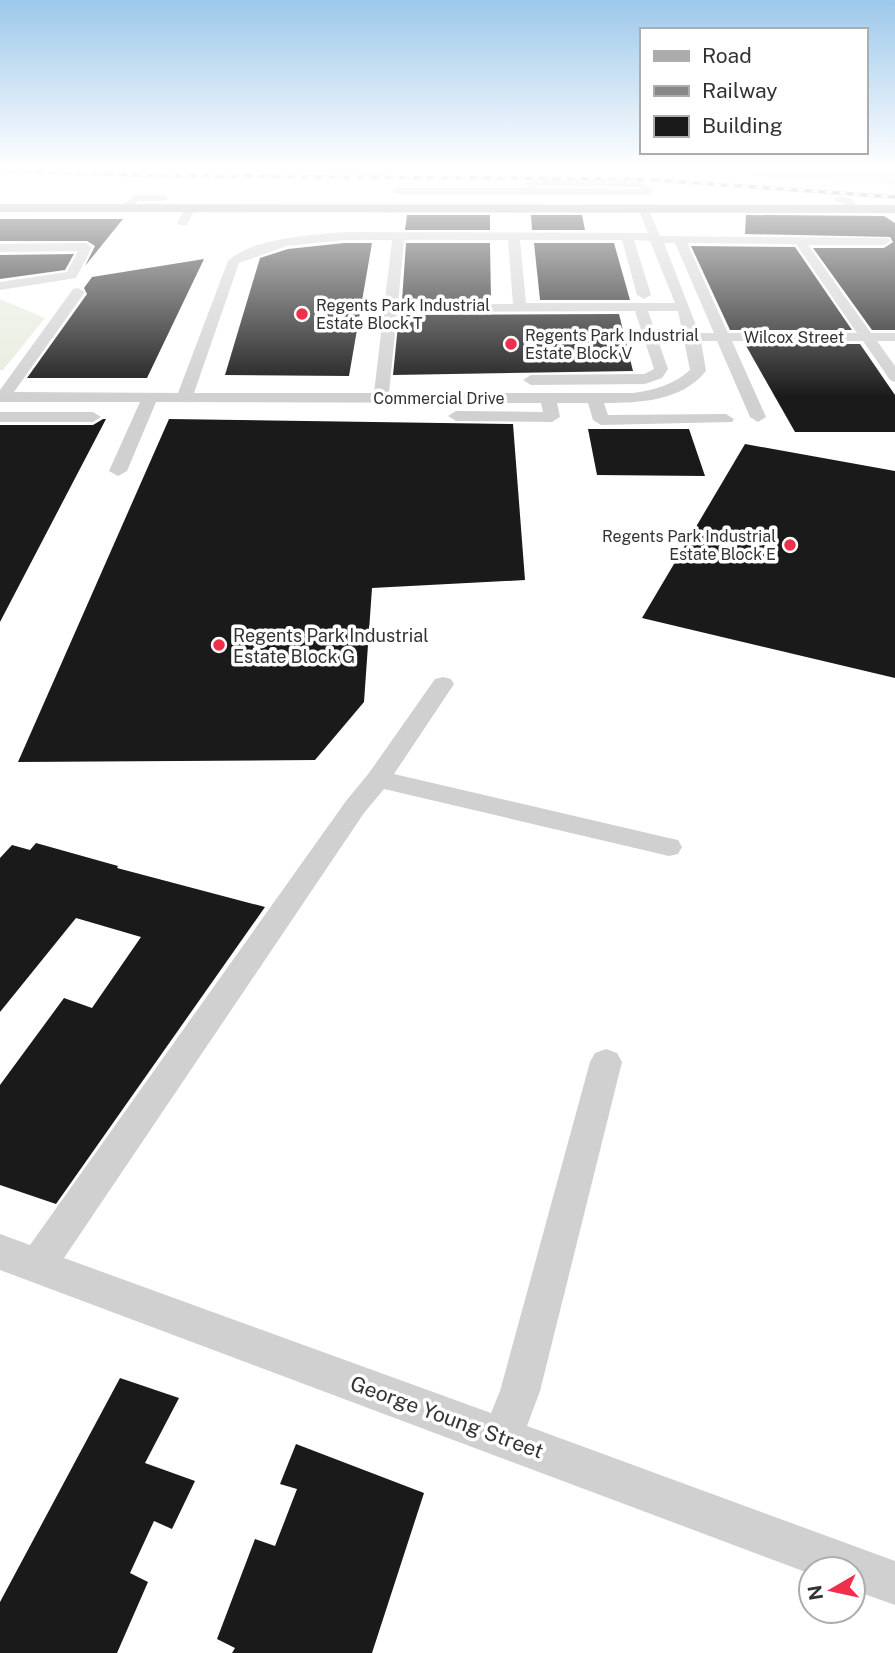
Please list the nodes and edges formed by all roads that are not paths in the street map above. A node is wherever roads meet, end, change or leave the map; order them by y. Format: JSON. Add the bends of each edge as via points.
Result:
{"nodes":[{"id":1,"x":294,"y":242,"type":"edge"},
{"id":2,"x":397,"y":242,"type":"edge"},
{"id":3,"x":515,"y":242,"type":"edge"},
{"id":4,"x":628,"y":242,"type":"edge"},
{"id":5,"x":657,"y":242,"type":"edge"},
{"id":6,"x":681,"y":242,"type":"edge"},
{"id":7,"x":800,"y":242,"type":"edge"},
{"id":8,"x":0,"y":248,"type":"edge"},
{"id":9,"x":0,"y":286,"type":"edge"},
{"id":10,"x":78,"y":292,"type":"dead end"},
{"id":11,"x":642,"y":301,"type":"junction"},
{"id":12,"x":520,"y":307,"type":"junction"},
{"id":13,"x":681,"y":307,"type":"junction"},
{"id":14,"x":390,"y":308,"type":"junction"},
{"id":15,"x":693,"y":337,"type":"junction"},
{"id":16,"x":723,"y":337,"type":"junction"},
{"id":17,"x":868,"y":337,"type":"junction"},
{"id":18,"x":895,"y":337,"type":"edge"},
{"id":19,"x":895,"y":377,"type":"edge"},
{"id":20,"x":521,"y":380,"type":"dead end"},
{"id":21,"x":14,"y":382,"type":"junction"},
{"id":22,"x":190,"y":382,"type":"junction"},
{"id":23,"x":362,"y":382,"type":"dead end"},
{"id":24,"x":2,"y":397,"type":"edge"},
{"id":25,"x":150,"y":398,"type":"junction"},
{"id":26,"x":184,"y":398,"type":"junction"},
{"id":27,"x":381,"y":398,"type":"junction"},
{"id":28,"x":548,"y":398,"type":"junction"},
{"id":29,"x":595,"y":398,"type":"junction"},
{"id":30,"x":443,"y":416,"type":"dead end"},
{"id":31,"x":0,"y":417,"type":"edge"},
{"id":32,"x":93,"y":417,"type":"dead end"},
{"id":33,"x":758,"y":417,"type":"dead end"},
{"id":34,"x":726,"y":419,"type":"dead end"},
{"id":35,"x":118,"y":471,"type":"dead end"},
{"id":36,"x":443,"y":684,"type":"dead end"},
{"id":37,"x":377,"y":779,"type":"junction"},
{"id":38,"x":669,"y":847,"type":"dead end"},
{"id":39,"x":606,"y":1062,"type":"dead end"},
{"id":40,"x":0,"y":1252,"type":"edge"},
{"id":41,"x":37,"y":1265,"type":"junction"},
{"id":42,"x":502,"y":1438,"type":"junction"},
{"id":43,"x":895,"y":1583,"type":"edge"}],
"edges":[{"from":1,"to":22,"type":"street","via":[[234,261]]},
{"from":2,"to":14,"type":"street"},
{"from":3,"to":12,"type":"street"},
{"from":4,"to":11,"type":"street"},
{"from":5,"to":13,"type":"street","name":"Commercial Drive"},
{"from":6,"to":16,"type":"street"},
{"from":7,"to":17,"type":"street"},
{"from":8,"to":9,"type":"street","via":[[86,247],[72,275]]},
{"from":10,"to":21,"type":"street","via":[[58,308]]},
{"from":11,"to":12,"type":"street"},
{"from":11,"to":13,"type":"street"},
{"from":11,"to":20,"type":"street","via":[[661,369],[657,375],[645,379]]},
{"from":12,"to":14,"type":"street"},
{"from":13,"to":15,"type":"street","name":"Commercial Drive"},
{"from":14,"to":27,"type":"street","via":[[390,381]]},
{"from":15,"to":16,"type":"street","name":"Wilcox Street"},
{"from":15,"to":29,"type":"street","name":"Commercial Drive","via":[[698,371],[681,387],[649,395]]},
{"from":16,"to":17,"type":"street","name":"Wilcox Street"},
{"from":16,"to":33,"type":"street"},
{"from":17,"to":18,"type":"street","name":"Wilcox Street"},
{"from":17,"to":19,"type":"street"},
{"from":21,"to":22,"type":"street"},
{"from":21,"to":24,"type":"street"},
{"from":22,"to":23,"type":"street"},
{"from":22,"to":26,"type":"street"},
{"from":24,"to":25,"type":"street","name":"Commercial Drive"},
{"from":25,"to":26,"type":"street","name":"Commercial Drive"},
{"from":25,"to":35,"type":"street","via":[[150,414]]},
{"from":26,"to":27,"type":"street","name":"Commercial Drive"},
{"from":27,"to":28,"type":"street","name":"Commercial Drive"},
{"from":28,"to":29,"type":"street","name":"Commercial Drive"},
{"from":28,"to":30,"type":"street","via":[[552,417]]},
{"from":29,"to":34,"type":"street","via":[[601,419]]},
{"from":31,"to":32,"type":"street"},
{"from":36,"to":37,"type":"street"},
{"from":37,"to":38,"type":"lane"},
{"from":37,"to":41,"type":"lane"},
{"from":39,"to":42,"type":"street","via":[[520,1391]]},
{"from":40,"to":41,"type":"street","name":"George Young Street"},
{"from":41,"to":42,"type":"street","name":"George Young Street"},
{"from":42,"to":43,"type":"street","name":"George Young Street"}]}
